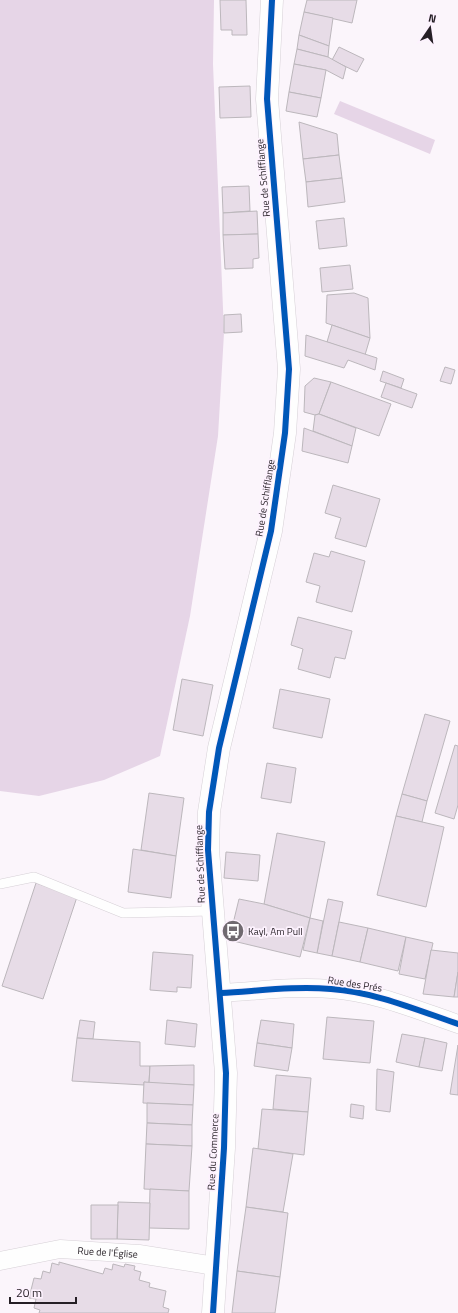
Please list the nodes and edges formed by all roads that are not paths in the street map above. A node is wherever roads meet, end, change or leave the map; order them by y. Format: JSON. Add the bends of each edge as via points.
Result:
{"nodes":[{"id":1,"x":272,"y":0,"type":"edge"},
{"id":2,"x":0,"y":884,"type":"edge"},
{"id":3,"x":212,"y":911,"type":"junction"},
{"id":4,"x":221,"y":993,"type":"junction"},
{"id":5,"x":458,"y":1024,"type":"edge"},
{"id":6,"x":0,"y":1261,"type":"edge"},
{"id":7,"x":215,"y":1266,"type":"junction"},
{"id":8,"x":213,"y":1313,"type":"edge"}],
"edges":[{"from":1,"to":3,"type":"street","name":"Rue de Schifflange","via":[[267,100],[289,369],[285,433],[272,531],[219,748],[210,812],[208,850]]},
{"from":2,"to":3,"type":"lane","via":[[34,876],[122,913]]},
{"from":3,"to":4,"type":"street","name":"Rue de Schifflange"},
{"from":4,"to":5,"type":"street","name":"Rue des Prés","via":[[270,988],[332,989],[386,1000]]},
{"from":4,"to":7,"type":"street","name":"Rue du Commerce","via":[[226,1073],[224,1148]]},
{"from":6,"to":7,"type":"street","name":"Rue de l'Église","via":[[60,1249],[139,1254]]},
{"from":7,"to":8,"type":"street","name":"Rue du Commerce"}]}
